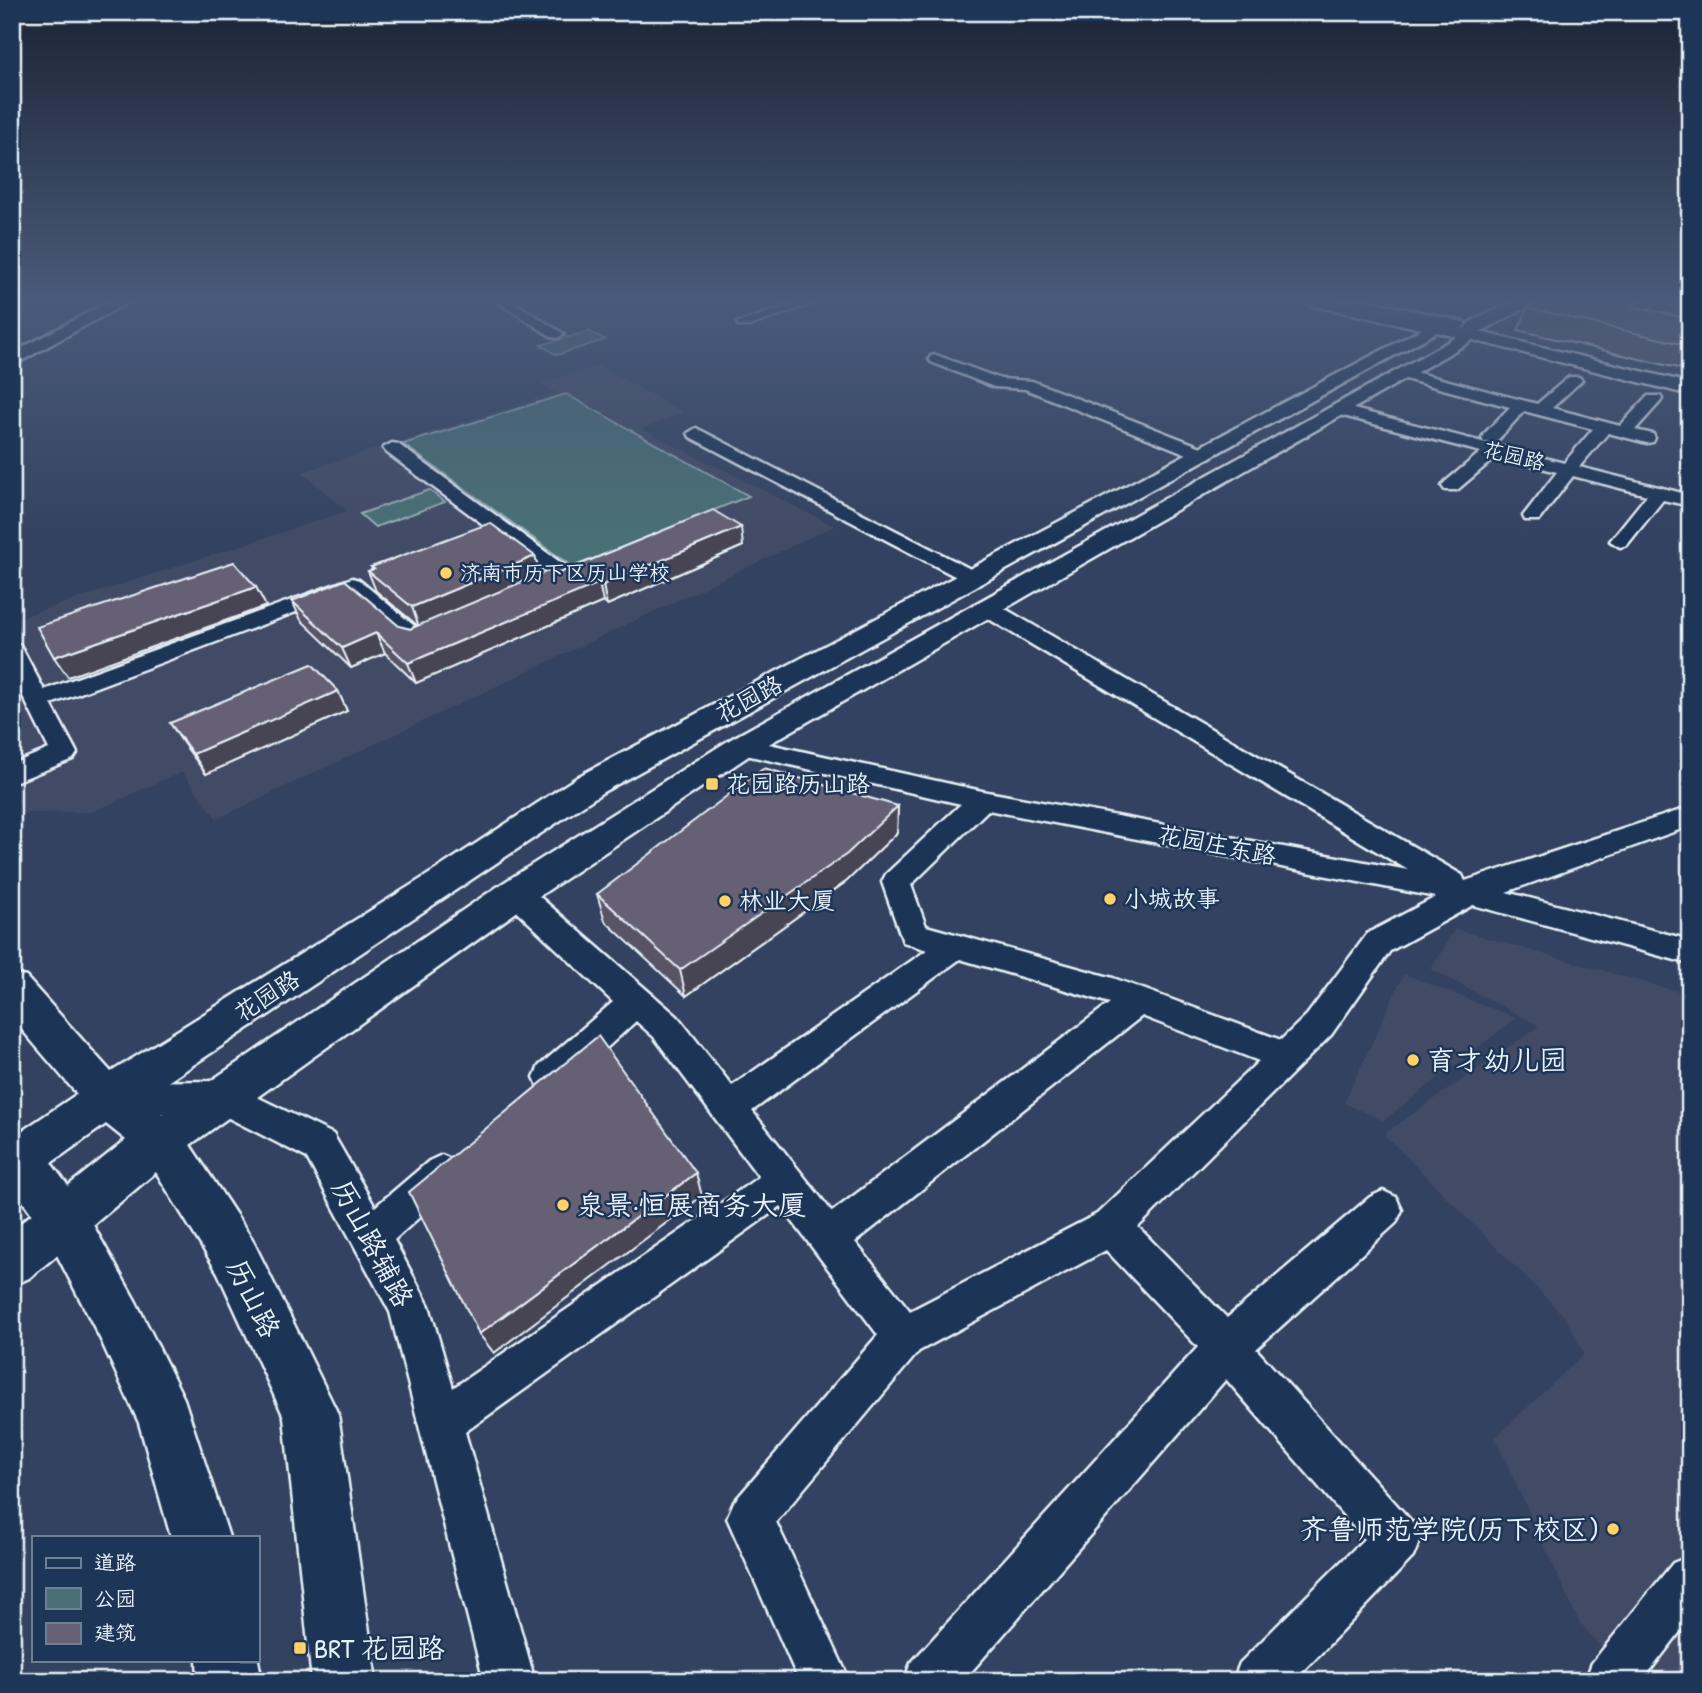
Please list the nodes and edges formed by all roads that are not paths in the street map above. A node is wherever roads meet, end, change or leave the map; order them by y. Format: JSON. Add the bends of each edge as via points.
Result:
{"nodes":[{"id":1,"x":986,"y":379,"type":"edge"},
{"id":2,"x":1343,"y":379,"type":"edge"},
{"id":3,"x":1395,"y":379,"type":"edge"},
{"id":4,"x":1423,"y":379,"type":"edge"},
{"id":5,"x":1654,"y":379,"type":"edge"},
{"id":6,"x":1574,"y":380,"type":"dead end"},
{"id":7,"x":1690,"y":389,"type":"edge"},
{"id":8,"x":1654,"y":399,"type":"dead end"},
{"id":9,"x":1521,"y":405,"type":"junction"},
{"id":10,"x":1338,"y":410,"type":"junction"},
{"id":11,"x":1540,"y":410,"type":"junction"},
{"id":12,"x":1604,"y":427,"type":"junction"},
{"id":13,"x":1624,"y":432,"type":"junction"},
{"id":14,"x":696,"y":433,"type":"dead end"},
{"id":15,"x":1647,"y":438,"type":"dead end"},
{"id":16,"x":1491,"y":445,"type":"junction"},
{"id":17,"x":392,"y":448,"type":"dead end"},
{"id":18,"x":1203,"y":454,"type":"junction"},
{"id":19,"x":1570,"y":468,"type":"junction"},
{"id":20,"x":1451,"y":486,"type":"dead end"},
{"id":21,"x":1658,"y":493,"type":"junction"},
{"id":22,"x":1690,"y":501,"type":"edge"},
{"id":23,"x":1532,"y":516,"type":"dead end"},
{"id":24,"x":1620,"y":541,"type":"dead end"},
{"id":25,"x":973,"y":578,"type":"junction"},
{"id":26,"x":515,"y":597,"type":"edge"},
{"id":27,"x":987,"y":608,"type":"junction"},
{"id":28,"x":453,"y":623,"type":"edge"},
{"id":29,"x":12,"y":650,"type":"edge"},
{"id":30,"x":38,"y":701,"type":"junction"},
{"id":31,"x":742,"y":746,"type":"junction"},
{"id":32,"x":12,"y":774,"type":"edge"},
{"id":33,"x":982,"y":800,"type":"junction"},
{"id":34,"x":1690,"y":816,"type":"edge"},
{"id":35,"x":516,"y":893,"type":"junction"},
{"id":36,"x":1470,"y":893,"type":"junction"},
{"id":37,"x":955,"y":946,"type":"junction"},
{"id":38,"x":1690,"y":953,"type":"edge"},
{"id":39,"x":12,"y":989,"type":"edge"},
{"id":40,"x":1137,"y":1000,"type":"junction"},
{"id":41,"x":635,"y":1002,"type":"junction"},
{"id":42,"x":1286,"y":1057,"type":"junction"},
{"id":43,"x":107,"y":1097,"type":"junction"},
{"id":44,"x":222,"y":1097,"type":"junction"},
{"id":45,"x":523,"y":1101,"type":"edge"},
{"id":46,"x":729,"y":1108,"type":"junction"},
{"id":47,"x":161,"y":1140,"type":"junction"},
{"id":48,"x":462,"y":1155,"type":"edge"},
{"id":49,"x":15,"y":1157,"type":"edge"},
{"id":50,"x":785,"y":1181,"type":"junction"},
{"id":51,"x":1383,"y":1210,"type":"dead end"},
{"id":52,"x":64,"y":1220,"type":"junction"},
{"id":53,"x":1111,"y":1227,"type":"junction"},
{"id":54,"x":370,"y":1236,"type":"junction"},
{"id":55,"x":829,"y":1238,"type":"junction"},
{"id":56,"x":12,"y":1261,"type":"edge"},
{"id":57,"x":904,"y":1336,"type":"junction"},
{"id":58,"x":1226,"y":1347,"type":"junction"},
{"id":59,"x":441,"y":1422,"type":"junction"},
{"id":60,"x":200,"y":1536,"type":"edge"},
{"id":61,"x":1686,"y":1590,"type":"edge"},
{"id":62,"x":214,"y":1662,"type":"edge"},
{"id":63,"x":228,"y":1662,"type":"edge"},
{"id":64,"x":209,"y":1681,"type":"edge"},
{"id":65,"x":230,"y":1681,"type":"edge"},
{"id":66,"x":344,"y":1681,"type":"edge"},
{"id":67,"x":510,"y":1681,"type":"edge"},
{"id":68,"x":825,"y":1681,"type":"edge"},
{"id":69,"x":929,"y":1681,"type":"edge"},
{"id":70,"x":1258,"y":1681,"type":"edge"},
{"id":71,"x":1610,"y":1681,"type":"edge"}],
"edges":[{"from":1,"to":18,"type":"street","via":[[1027,384]]},
{"from":2,"to":18,"type":"main road","name":"花园路"},
{"from":3,"to":10,"type":"main road","name":"花园路"},
{"from":4,"to":9,"type":"street"},
{"from":5,"to":7,"type":"main road"},
{"from":6,"to":11,"type":"street"},
{"from":8,"to":13,"type":"street"},
{"from":9,"to":11,"type":"street"},
{"from":9,"to":16,"type":"street"},
{"from":10,"to":16,"type":"street","name":"花园路"},
{"from":10,"to":27,"type":"main road","name":"花园路"},
{"from":11,"to":12,"type":"street"},
{"from":12,"to":13,"type":"street"},
{"from":12,"to":19,"type":"street"},
{"from":13,"to":15,"type":"street"},
{"from":14,"to":25,"type":"street"},
{"from":16,"to":19,"type":"street","name":"花园路"},
{"from":16,"to":20,"type":"street"},
{"from":17,"to":26,"type":"street","via":[[565,575]]},
{"from":18,"to":25,"type":"main road","name":"花园路"},
{"from":19,"to":21,"type":"street","name":"花园路"},
{"from":19,"to":23,"type":"street"},
{"from":21,"to":22,"type":"street","name":"花园路"},
{"from":21,"to":24,"type":"street"},
{"from":25,"to":43,"type":"main road","name":"花园路","via":[[591,784]]},
{"from":27,"to":31,"type":"main road","name":"花园路"},
{"from":27,"to":36,"type":"street"},
{"from":28,"to":30,"type":"street","via":[[416,639],[352,584]]},
{"from":29,"to":30,"type":"street"},
{"from":30,"to":32,"type":"street","via":[[64,753]]},
{"from":31,"to":33,"type":"street","name":"花园庄东路"},
{"from":31,"to":35,"type":"main road","name":"花园路"},
{"from":33,"to":36,"type":"street","name":"花园庄东路"},
{"from":33,"to":37,"type":"street","via":[[896,881],[914,934]]},
{"from":34,"to":36,"type":"street"},
{"from":35,"to":41,"type":"street"},
{"from":35,"to":44,"type":"main road","name":"花园路"},
{"from":36,"to":38,"type":"street","name":"花园庄东路"},
{"from":36,"to":42,"type":"street","via":[[1379,942],[1319,1025]]},
{"from":37,"to":40,"type":"street"},
{"from":37,"to":46,"type":"street"},
{"from":39,"to":43,"type":"main road","name":"历山路"},
{"from":40,"to":42,"type":"street"},
{"from":40,"to":55,"type":"street"},
{"from":41,"to":45,"type":"street"},
{"from":41,"to":46,"type":"street","via":[[666,1027]]},
{"from":42,"to":53,"type":"street"},
{"from":43,"to":44,"type":"street","name":"历山路辅路"},
{"from":43,"to":47,"type":"main road","name":"历山路"},
{"from":43,"to":49,"type":"main road","name":"花园路"},
{"from":44,"to":47,"type":"main road","name":"花园路"},
{"from":44,"to":54,"type":"street","name":"历山路辅路","via":[[320,1146]]},
{"from":46,"to":50,"type":"street"},
{"from":47,"to":52,"type":"main road","name":"花园路"},
{"from":47,"to":66,"type":"main road","name":"历山路","via":[[235,1256],[311,1414]]},
{"from":48,"to":54,"type":"street"},
{"from":49,"to":52,"type":"main road"},
{"from":50,"to":55,"type":"street"},
{"from":50,"to":59,"type":"street"},
{"from":51,"to":58,"type":"street"},
{"from":52,"to":56,"type":"main road","name":"花园路"},
{"from":52,"to":60,"type":"main road","via":[[165,1418]]},
{"from":53,"to":57,"type":"street"},
{"from":53,"to":58,"type":"street"},
{"from":54,"to":59,"type":"street","name":"历山路辅路","via":[[409,1306]]},
{"from":55,"to":57,"type":"street"},
{"from":57,"to":68,"type":"street","via":[[750,1518]]},
{"from":58,"to":69,"type":"street"},
{"from":58,"to":70,"type":"street","via":[[1396,1540]]},
{"from":59,"to":67,"type":"street","name":"历山路辅路"},
{"from":61,"to":71,"type":"street"},
{"from":62,"to":64,"type":"street"},
{"from":63,"to":65,"type":"main road"}]}
